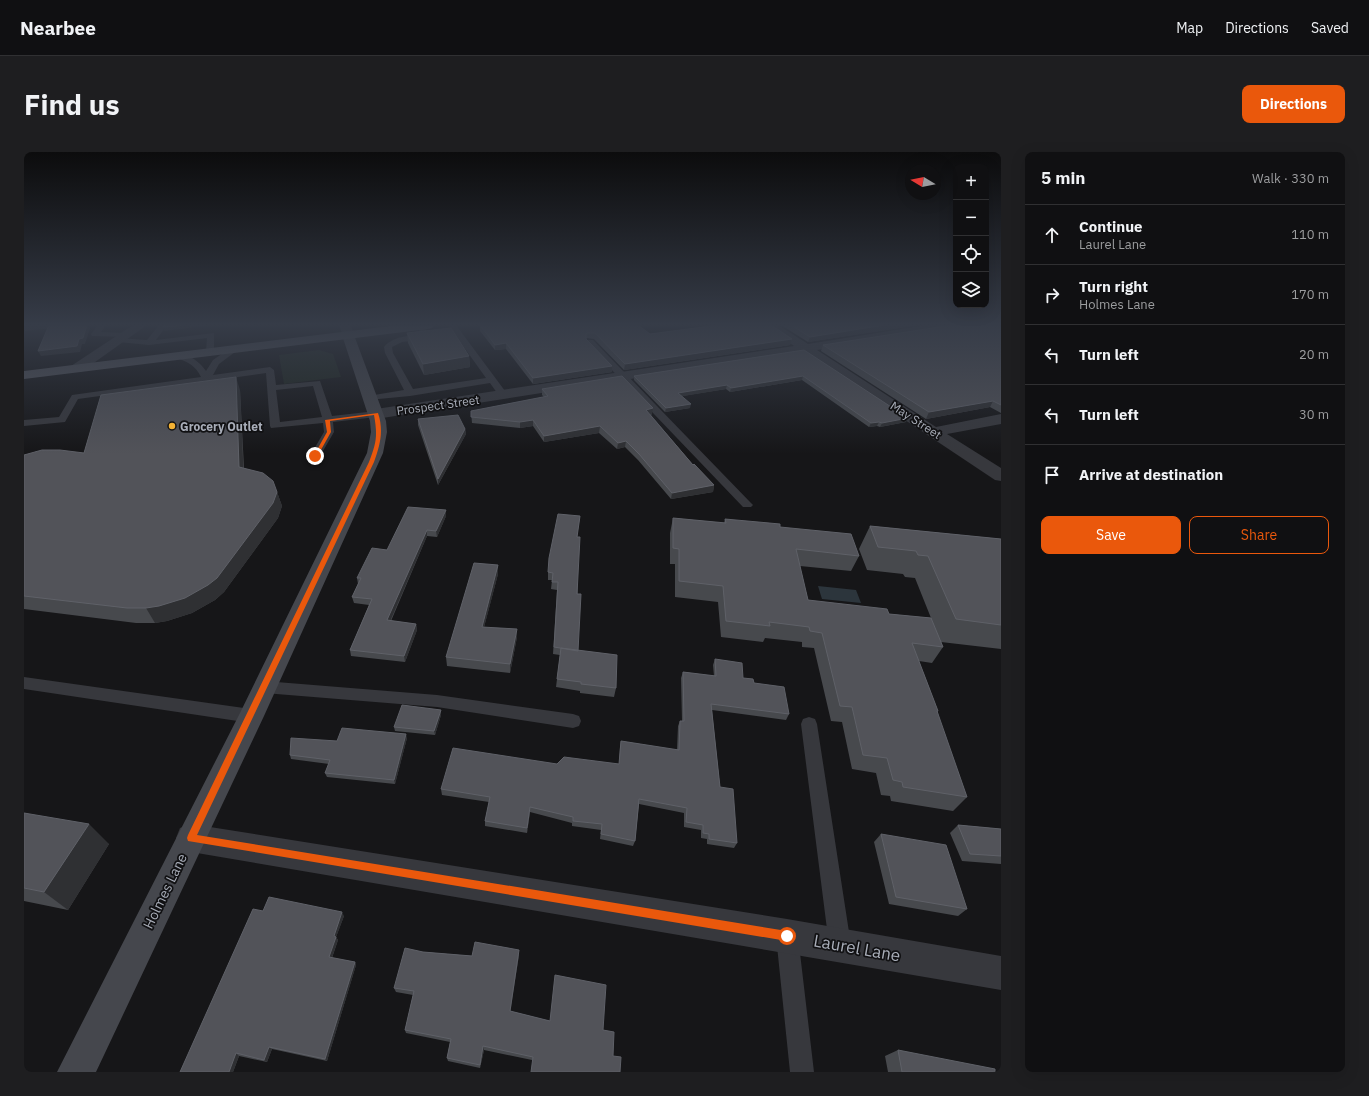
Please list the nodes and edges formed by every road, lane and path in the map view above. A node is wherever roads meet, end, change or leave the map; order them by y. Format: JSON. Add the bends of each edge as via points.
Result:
{"nodes":[{"id":1,"x":76,"y":368,"type":"edge"},
{"id":2,"x":201,"y":368,"type":"edge"},
{"id":3,"x":213,"y":368,"type":"edge"},
{"id":4,"x":360,"y":368,"type":"edge"},
{"id":5,"x":397,"y":368,"type":"edge"},
{"id":6,"x":484,"y":368,"type":"edge"},
{"id":7,"x":615,"y":368,"type":"edge"},
{"id":8,"x":681,"y":368,"type":"edge"},
{"id":9,"x":836,"y":368,"type":"edge"},
{"id":10,"x":24,"y":375,"type":"edge"},
{"id":11,"x":624,"y":377,"type":"junction"},
{"id":12,"x":206,"y":379,"type":"junction"},
{"id":13,"x":493,"y":380,"type":"junction"},
{"id":14,"x":272,"y":388,"type":"junction"},
{"id":15,"x":410,"y":393,"type":"junction"},
{"id":16,"x":503,"y":395,"type":"junction"},
{"id":17,"x":371,"y":398,"type":"junction"},
{"id":18,"x":376,"y":414,"type":"junction"},
{"id":19,"x":1001,"y":419,"type":"edge"},
{"id":20,"x":328,"y":420,"type":"junction"},
{"id":21,"x":24,"y":423,"type":"edge"},
{"id":22,"x":933,"y":432,"type":"junction"},
{"id":23,"x":315,"y":456,"type":"dead end"},
{"id":24,"x":1001,"y":476,"type":"edge"},
{"id":25,"x":747,"y":505,"type":"dead end"},
{"id":26,"x":24,"y":683,"type":"edge"},
{"id":27,"x":264,"y":687,"type":"junction"},
{"id":28,"x":251,"y":716,"type":"junction"},
{"id":29,"x":573,"y":721,"type":"dead end"},
{"id":30,"x":809,"y":724,"type":"dead end"},
{"id":31,"x":191,"y":838,"type":"junction"},
{"id":32,"x":787,"y":936,"type":"junction"},
{"id":33,"x":840,"y":946,"type":"junction"},
{"id":34,"x":1001,"y":974,"type":"edge"},
{"id":35,"x":76,"y":1072,"type":"edge"},
{"id":36,"x":802,"y":1072,"type":"edge"}],
"edges":[{"from":1,"to":10,"type":"main road"},
{"from":2,"to":12,"type":"lane"},
{"from":3,"to":12,"type":"lane"},
{"from":4,"to":17,"type":"street","name":"Holmes Lane"},
{"from":5,"to":15,"type":"lane"},
{"from":6,"to":13,"type":"lane"},
{"from":7,"to":11,"type":"lane"},
{"from":8,"to":11,"type":"street","name":"Prospect Street"},
{"from":9,"to":22,"type":"street","name":"May Street"},
{"from":11,"to":16,"type":"street","name":"Prospect Street"},
{"from":11,"to":25,"type":"lane"},
{"from":12,"to":14,"type":"lane","via":[[270,370]]},
{"from":12,"to":21,"type":"lane","via":[[75,397],[62,420]]},
{"from":13,"to":15,"type":"lane"},
{"from":13,"to":16,"type":"lane"},
{"from":14,"to":20,"type":"lane","via":[[317,383]]},
{"from":14,"to":20,"type":"lane","via":[[274,426]]},
{"from":15,"to":17,"type":"lane"},
{"from":16,"to":18,"type":"street","name":"Prospect Street"},
{"from":17,"to":18,"type":"street","name":"Holmes Lane"},
{"from":18,"to":20,"type":"lane"},
{"from":18,"to":27,"type":"street","name":"Holmes Lane","via":[[378,442],[371,462]]},
{"from":19,"to":22,"type":"street"},
{"from":20,"to":23,"type":"lane","via":[[329,432]]},
{"from":22,"to":24,"type":"street","name":"May Street"},
{"from":26,"to":28,"type":"lane"},
{"from":27,"to":28,"type":"street","name":"Holmes Lane"},
{"from":27,"to":29,"type":"lane","via":[[437,701]]},
{"from":28,"to":31,"type":"street","name":"Holmes Lane"},
{"from":30,"to":33,"type":"lane"},
{"from":31,"to":32,"type":"street","name":"Laurel Lane"},
{"from":31,"to":35,"type":"street","name":"Holmes Lane"},
{"from":32,"to":33,"type":"street","name":"Laurel Lane"},
{"from":32,"to":36,"type":"lane"},
{"from":33,"to":34,"type":"street","name":"Laurel Lane"}]}
